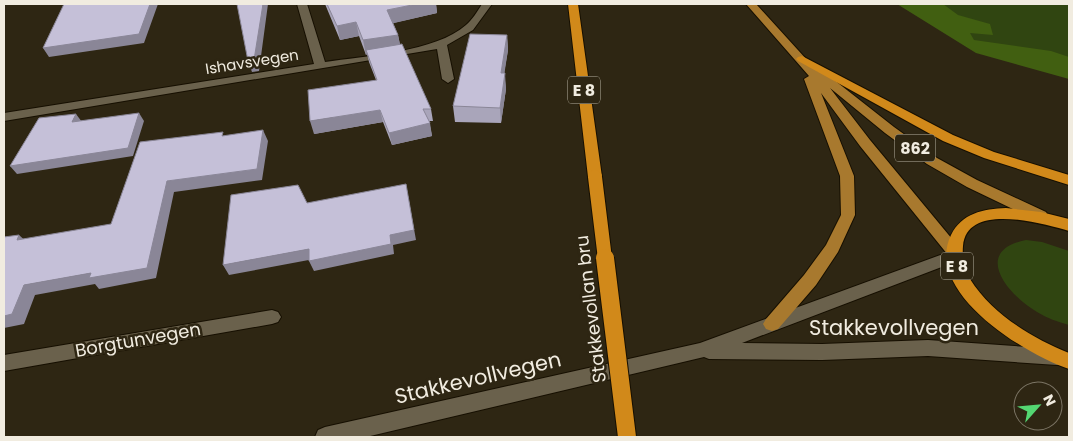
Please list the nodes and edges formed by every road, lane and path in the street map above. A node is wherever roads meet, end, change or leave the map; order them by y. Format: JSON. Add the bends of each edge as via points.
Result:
{"nodes":[{"id":1,"x":302,"y":4,"type":"edge"},
{"id":2,"x":487,"y":4,"type":"edge"},
{"id":3,"x":573,"y":4,"type":"edge"},
{"id":4,"x":751,"y":4,"type":"edge"},
{"id":5,"x":441,"y":44,"type":"junction"},
{"id":6,"x":802,"y":59,"type":"junction"},
{"id":7,"x":320,"y":66,"type":"junction"},
{"id":8,"x":448,"y":79,"type":"dead end"},
{"id":9,"x":4,"y":117,"type":"edge"},
{"id":10,"x":1069,"y":180,"type":"edge"},
{"id":11,"x":1055,"y":218,"type":"edge"},
{"id":12,"x":1069,"y":225,"type":"edge"},
{"id":13,"x":954,"y":253,"type":"junction"},
{"id":14,"x":272,"y":317,"type":"dead end"},
{"id":15,"x":772,"y":324,"type":"junction"},
{"id":16,"x":700,"y":351,"type":"junction"},
{"id":17,"x":1066,"y":360,"type":"edge"},
{"id":18,"x":4,"y":362,"type":"edge"},
{"id":19,"x":325,"y":437,"type":"edge"},
{"id":20,"x":627,"y":437,"type":"edge"}],
"edges":[{"from":1,"to":7,"type":"street"},
{"from":2,"to":5,"type":"street","name":"Ishavsvegen","via":[[478,21],[468,30]]},
{"from":3,"to":20,"type":"highway","name":"Stakkevollan bru","number":"E 8","bridge":true},
{"from":4,"to":6,"type":"main road","number":"862"},
{"from":5,"to":7,"type":"street","name":"Ishavsvegen","via":[[408,53]]},
{"from":5,"to":8,"type":"street"},
{"from":6,"to":10,"type":"highway","via":[[948,138],[989,155]]},
{"from":6,"to":11,"type":"main road","number":"862","via":[[933,162],[982,189]]},
{"from":6,"to":13,"type":"main road","number":"862"},
{"from":6,"to":15,"type":"main road","via":[[847,176],[848,215],[832,248],[810,280]]},
{"from":7,"to":9,"type":"street","name":"Ishavsvegen"},
{"from":11,"to":12,"type":"highway","number":"E 8"},
{"from":11,"to":13,"type":"highway","number":"E 8","via":[[1018,213],[979,217],[957,236]]},
{"from":13,"to":15,"type":"street","name":"Stakkevollvegen"},
{"from":13,"to":17,"type":"highway","number":"E 8","via":[[965,285],[988,311],[1012,331]]},
{"from":14,"to":18,"type":"street","name":"Borgtunvegen"},
{"from":15,"to":16,"type":"street","name":"Stakkevollvegen"},
{"from":16,"to":17,"type":"street","name":"Stakkevollvegen","via":[[822,352],[928,348]]},
{"from":16,"to":19,"type":"street","name":"Stakkevollvegen"}]}
